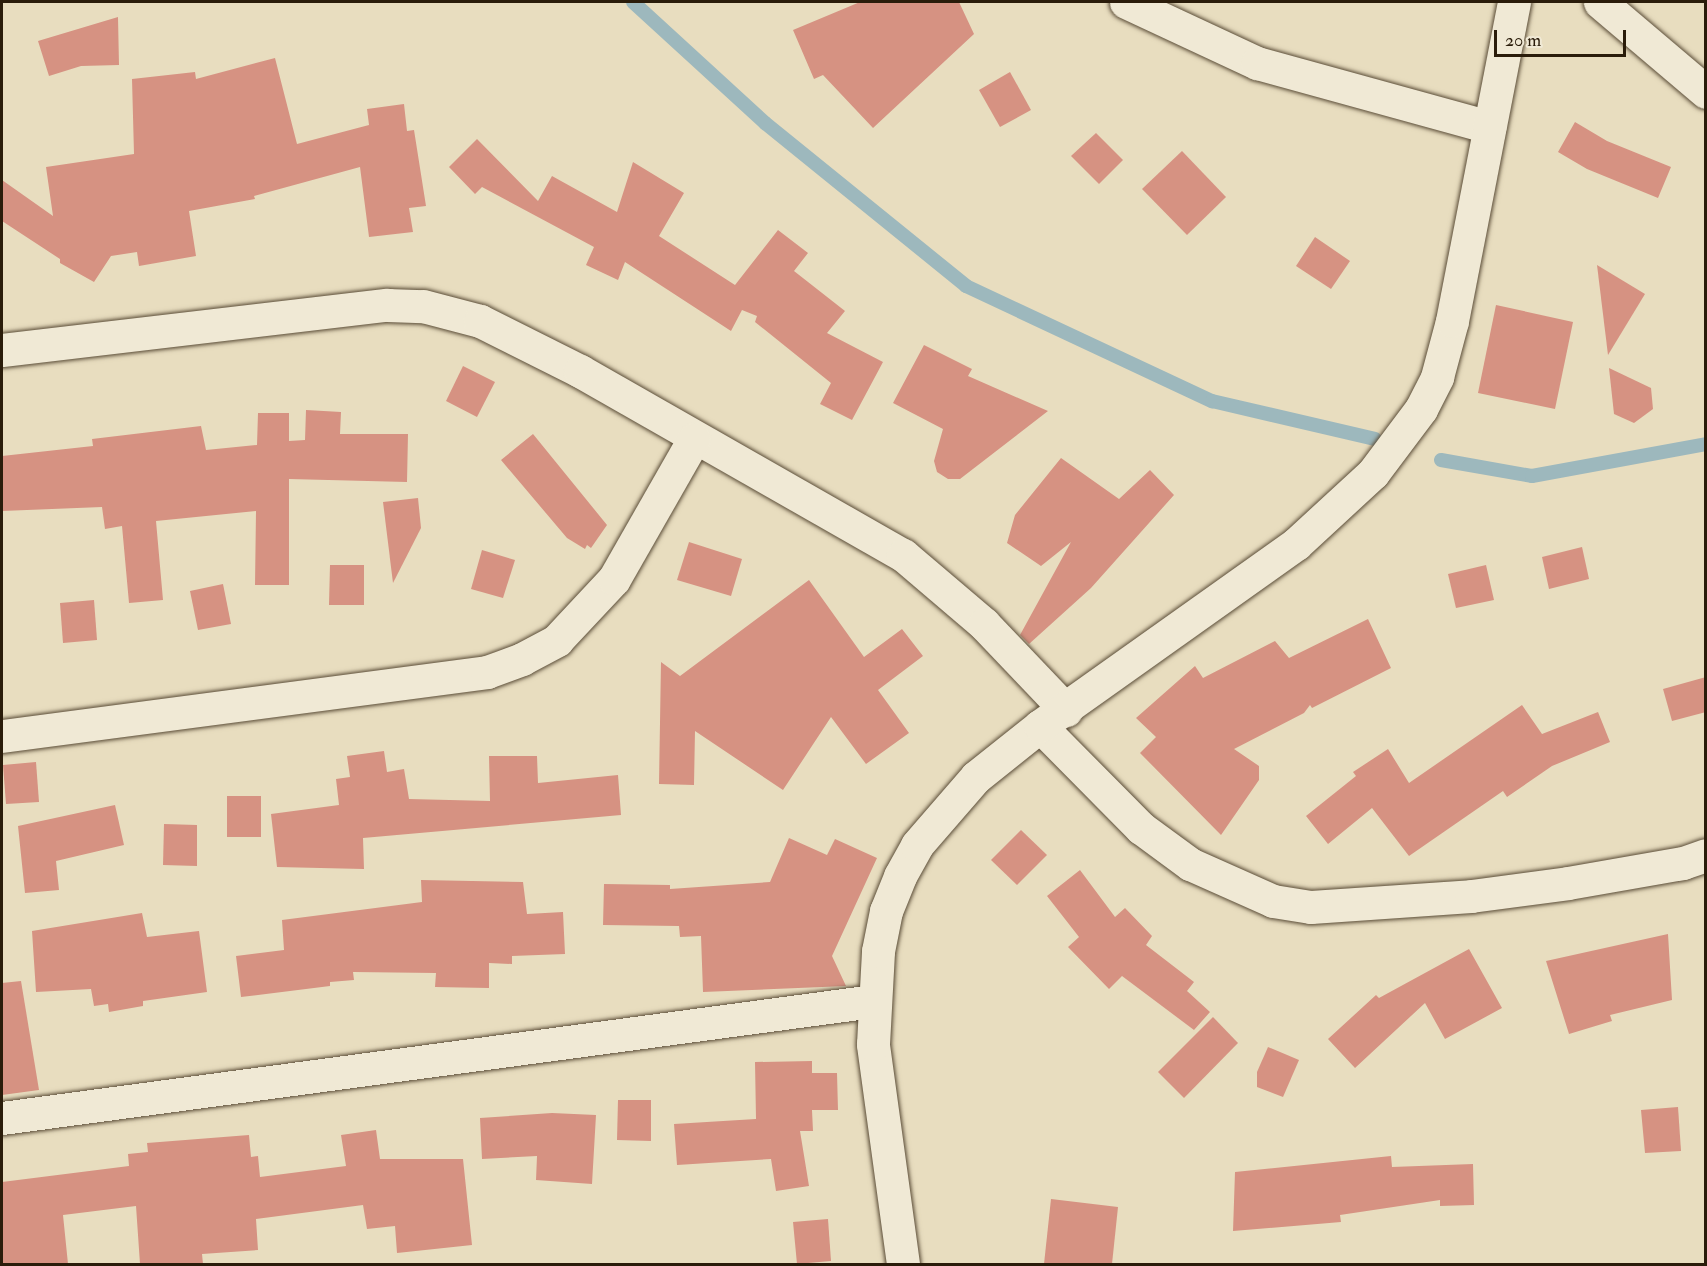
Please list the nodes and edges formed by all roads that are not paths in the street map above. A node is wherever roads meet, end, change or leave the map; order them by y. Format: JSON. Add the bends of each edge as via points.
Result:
{"nodes":[{"id":1,"x":1126,"y":2,"type":"edge"},
{"id":2,"x":1514,"y":2,"type":"edge"},
{"id":3,"x":1600,"y":2,"type":"edge"},
{"id":4,"x":1706,"y":92,"type":"edge"},
{"id":5,"x":1489,"y":127,"type":"junction"},
{"id":6,"x":2,"y":350,"type":"edge"},
{"id":7,"x":694,"y":439,"type":"junction"},
{"id":8,"x":1053,"y":718,"type":"junction"},
{"id":9,"x":2,"y":736,"type":"edge"},
{"id":10,"x":1706,"y":855,"type":"edge"},
{"id":11,"x":873,"y":1001,"type":"junction"},
{"id":12,"x":2,"y":1118,"type":"edge"},
{"id":13,"x":903,"y":1264,"type":"edge"}],
"edges":[{"from":1,"to":5,"type":"street","via":[[1257,63]]},
{"from":2,"to":5,"type":"street"},
{"from":3,"to":4,"type":"street"},
{"from":5,"to":8,"type":"street","via":[[1452,321],[1437,377],[1420,409],[1373,473],[1296,544]]},
{"from":6,"to":7,"type":"street","via":[[338,309],[423,306],[480,321],[523,339]]},
{"from":7,"to":8,"type":"street","via":[[903,555],[984,624]]},
{"from":7,"to":9,"type":"street","via":[[614,579],[557,640],[522,659],[487,672]]},
{"from":8,"to":10,"type":"street","via":[[1149,834],[1190,864],[1273,901],[1311,907],[1471,896],[1683,863]]},
{"from":8,"to":11,"type":"street","via":[[976,777],[917,845],[886,911]]},
{"from":11,"to":12,"type":"street"},
{"from":11,"to":13,"type":"street","via":[[873,1044]]}]}
